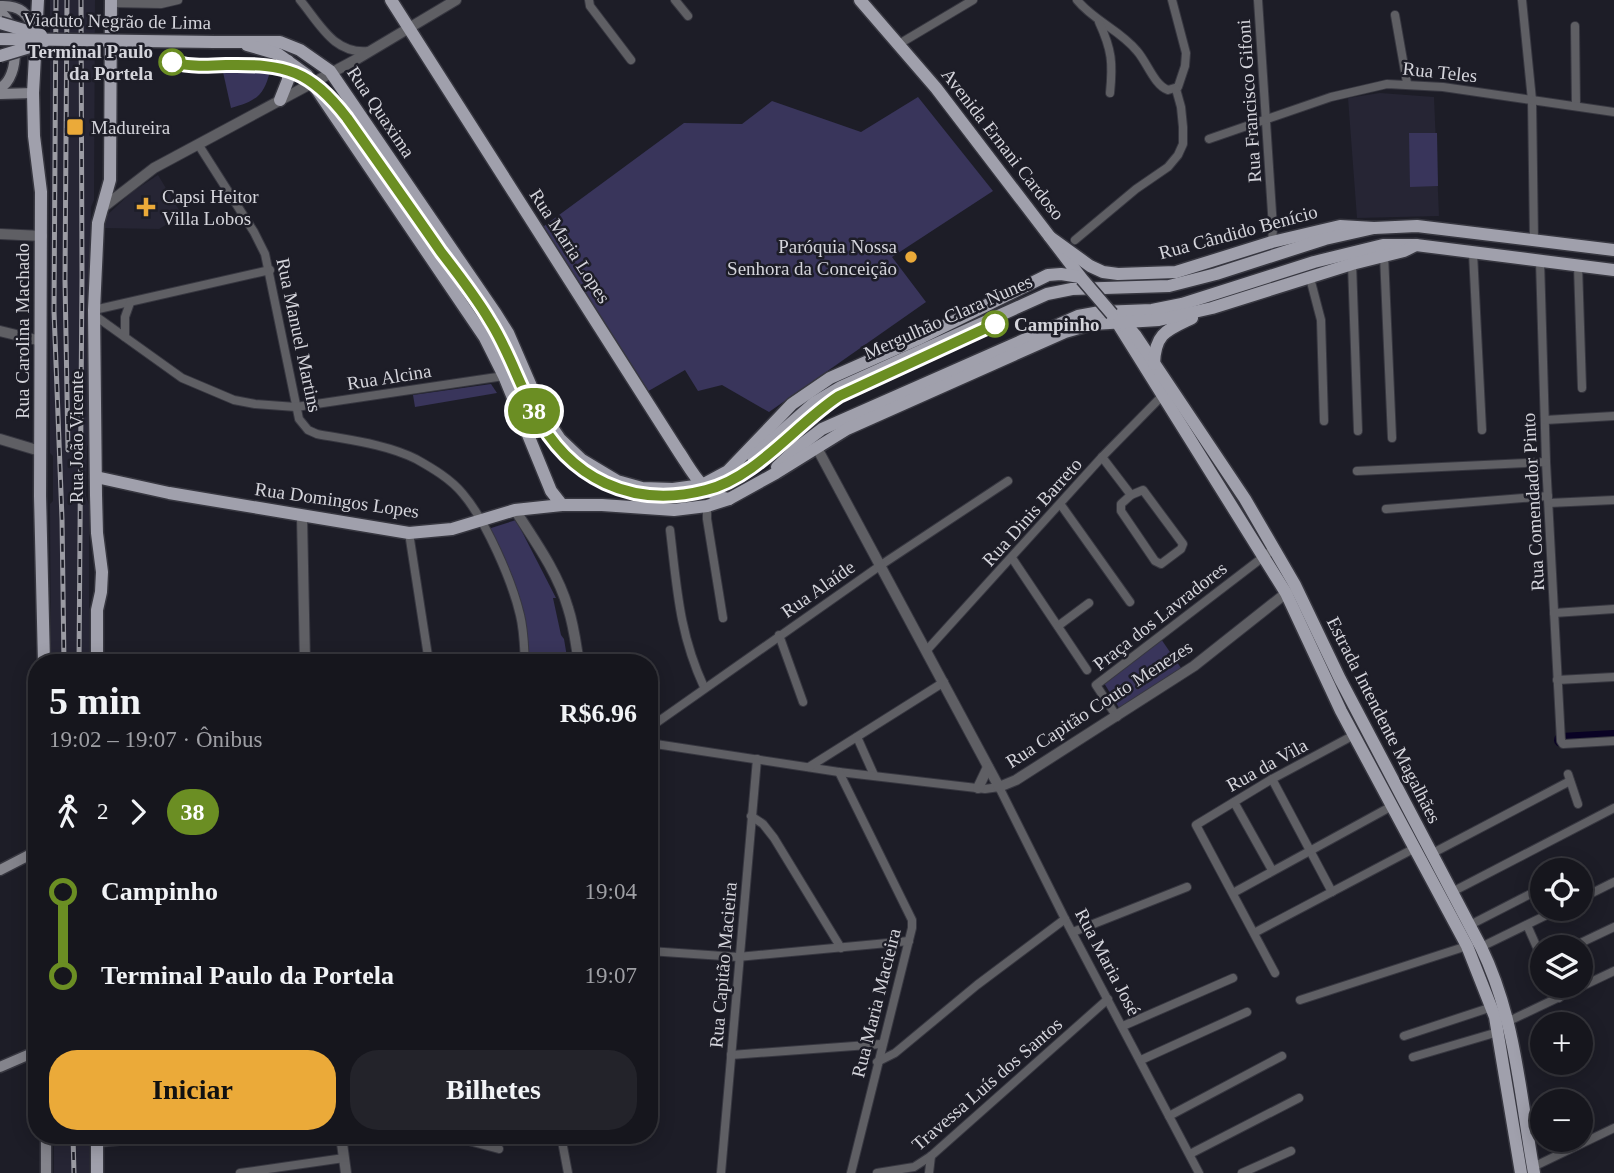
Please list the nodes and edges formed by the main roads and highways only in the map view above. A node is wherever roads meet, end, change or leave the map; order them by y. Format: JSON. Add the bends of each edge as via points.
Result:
{"nodes":[{"id":1,"x":38,"y":0,"type":"edge"},
{"id":2,"x":391,"y":0,"type":"edge"},
{"id":3,"x":860,"y":0,"type":"edge"},
{"id":4,"x":111,"y":1,"type":"edge"},
{"id":5,"x":0,"y":6,"type":"edge"},
{"id":6,"x":0,"y":12,"type":"edge"},
{"id":7,"x":0,"y":23,"type":"edge"},
{"id":8,"x":36,"y":32,"type":"junction"},
{"id":9,"x":0,"y":39,"type":"edge"},
{"id":10,"x":54,"y":39,"type":"junction"},
{"id":11,"x":233,"y":42,"type":"junction"},
{"id":12,"x":0,"y":56,"type":"edge"},
{"id":13,"x":288,"y":61,"type":"junction"},
{"id":14,"x":0,"y":88,"type":"edge"},
{"id":15,"x":33,"y":93,"type":"junction"},
{"id":16,"x":0,"y":94,"type":"edge"},
{"id":17,"x":348,"y":99,"type":"junction"},
{"id":18,"x":280,"y":100,"type":"road end"},
{"id":19,"x":334,"y":113,"type":"junction"},
{"id":20,"x":1374,"y":228,"type":"junction"},
{"id":21,"x":1050,"y":237,"type":"junction"},
{"id":22,"x":1416,"y":245,"type":"junction"},
{"id":23,"x":1614,"y":250,"type":"edge"},
{"id":24,"x":1614,"y":270,"type":"edge"},
{"id":25,"x":1081,"y":278,"type":"junction"},
{"id":26,"x":1212,"y":308,"type":"junction"},
{"id":27,"x":1115,"y":319,"type":"junction"},
{"id":28,"x":1154,"y":364,"type":"junction"},
{"id":29,"x":728,"y":471,"type":"junction"},
{"id":30,"x":96,"y":477,"type":"junction"},
{"id":31,"x":767,"y":478,"type":"junction"},
{"id":32,"x":702,"y":485,"type":"junction"},
{"id":33,"x":729,"y":499,"type":"junction"},
{"id":34,"x":562,"y":505,"type":"junction"},
{"id":35,"x":1269,"y":552,"type":"junction"},
{"id":36,"x":1291,"y":589,"type":"junction"},
{"id":37,"x":44,"y":654,"type":"edge"},
{"id":38,"x":97,"y":654,"type":"edge"},
{"id":39,"x":28,"y":856,"type":"edge"},
{"id":40,"x":0,"y":870,"type":"edge"},
{"id":41,"x":28,"y":1058,"type":"edge"},
{"id":42,"x":0,"y":1067,"type":"edge"},
{"id":43,"x":46,"y":1144,"type":"edge"},
{"id":44,"x":97,"y":1144,"type":"edge"},
{"id":45,"x":1530,"y":1171,"type":"edge"},
{"id":46,"x":46,"y":1173,"type":"edge"},
{"id":47,"x":97,"y":1173,"type":"edge"}],
"edges":[{"from":1,"to":8,"type":"main road","name":"Rua Carolina Machado"},
{"from":2,"to":32,"type":"main road","name":"Rua Maria Lopes"},
{"from":3,"to":21,"type":"main road","name":"Avenida Ernani Cardoso","via":[[952,108]]},
{"from":4,"to":30,"type":"main road","name":"Rua João Vicente","via":[[110,180],[98,223],[94,313]]},
{"from":5,"to":8,"type":"main road","via":[[20,8]]},
{"from":6,"to":14,"type":"main road","via":[[12,27],[15,62],[10,79]]},
{"from":7,"to":10,"type":"main road","bridge":true},
{"from":8,"to":15,"type":"main road","name":"Rua Carolina Machado"},
{"from":9,"to":10,"type":"main road","name":"Viaduto Negrão de Lima","bridge":true},
{"from":10,"to":11,"type":"main road","name":"Viaduto Negrão de Lima","bridge":true},
{"from":10,"to":12,"type":"main road","bridge":true},
{"from":11,"to":13,"type":"main road","name":"Rua Quaxima","via":[[271,51]]},
{"from":11,"to":17,"type":"main road","name":"Rua Quaxima","via":[[266,40],[300,50],[330,71]]},
{"from":13,"to":18,"type":"main road","via":[[288,80]]},
{"from":13,"to":19,"type":"main road","name":"Rua Quaxima","via":[[312,81]]},
{"from":15,"to":16,"type":"main road"},
{"from":15,"to":37,"type":"main road","name":"Rua Carolina Machado","via":[[42,236]]},
{"from":17,"to":19,"type":"main road","via":[[336,103]]},
{"from":17,"to":32,"type":"main road","name":"Rua Quaxima","via":[[508,333],[533,394],[560,439],[617,481],[642,488]]},
{"from":19,"to":34,"type":"main road","name":"Rua Quaxima","via":[[476,324],[504,376],[551,491]]},
{"from":20,"to":21,"type":"main road","name":"Rua Cândido Benício","via":[[1329,227],[1177,272],[1118,274],[1090,266]]},
{"from":20,"to":23,"type":"main road","name":"Rua Cândido Benício","via":[[1417,226]]},
{"from":20,"to":29,"type":"main road","name":"Mergulhão Clara Nunes","via":[[1169,286],[1047,294],[841,387]]},
{"from":21,"to":25,"type":"main road","name":"Avenida Ernani Cardoso"},
{"from":22,"to":24,"type":"main road"},
{"from":22,"to":26,"type":"main road"},
{"from":22,"to":31,"type":"main road","via":[[1343,254],[1158,309],[1070,318],[822,429]]},
{"from":25,"to":27,"type":"main road","name":"Avenida Ernani Cardoso","bridge":true},
{"from":25,"to":29,"type":"main road","via":[[1048,275],[830,378],[792,404]]},
{"from":26,"to":27,"type":"main road","via":[[1159,320]]},
{"from":26,"to":28,"type":"main road","via":[[1164,332],[1156,342]]},
{"from":27,"to":28,"type":"main road","name":"Estrada Intendente Magalhães","via":[[1130,329]]},
{"from":27,"to":31,"type":"main road","name":"Rua Domingos Lopes","via":[[1065,332],[847,429]]},
{"from":27,"to":35,"type":"main road","name":"Estrada Intendente Magalhães","via":[[1161,396]]},
{"from":28,"to":35,"type":"main road","name":"Estrada Intendente Magalhães","via":[[1245,499]]},
{"from":29,"to":32,"type":"main road"},
{"from":30,"to":34,"type":"main road","name":"Rua Domingos Lopes","via":[[169,494],[409,533],[452,529],[515,510]]},
{"from":30,"to":38,"type":"main road","name":"Rua João Vicente","via":[[102,572]]},
{"from":31,"to":33,"type":"main road","name":"Rua Domingos Lopes"},
{"from":32,"to":33,"type":"main road","name":"Rua Maria Lopes","via":[[715,496]]},
{"from":33,"to":34,"type":"main road","name":"Rua Domingos Lopes","via":[[674,510]]},
{"from":35,"to":36,"type":"main road","name":"Estrada Intendente Magalhães"},
{"from":36,"to":45,"type":"main road","name":"Estrada Intendente Magalhães","via":[[1354,735],[1467,946],[1492,1007]]},
{"from":36,"to":45,"type":"main road","name":"Estrada Intendente Magalhães","via":[[1496,980],[1509,1021]]},
{"from":39,"to":40,"type":"main road"},
{"from":41,"to":42,"type":"main road"},
{"from":43,"to":46,"type":"main road"},
{"from":44,"to":47,"type":"main road"}]}
